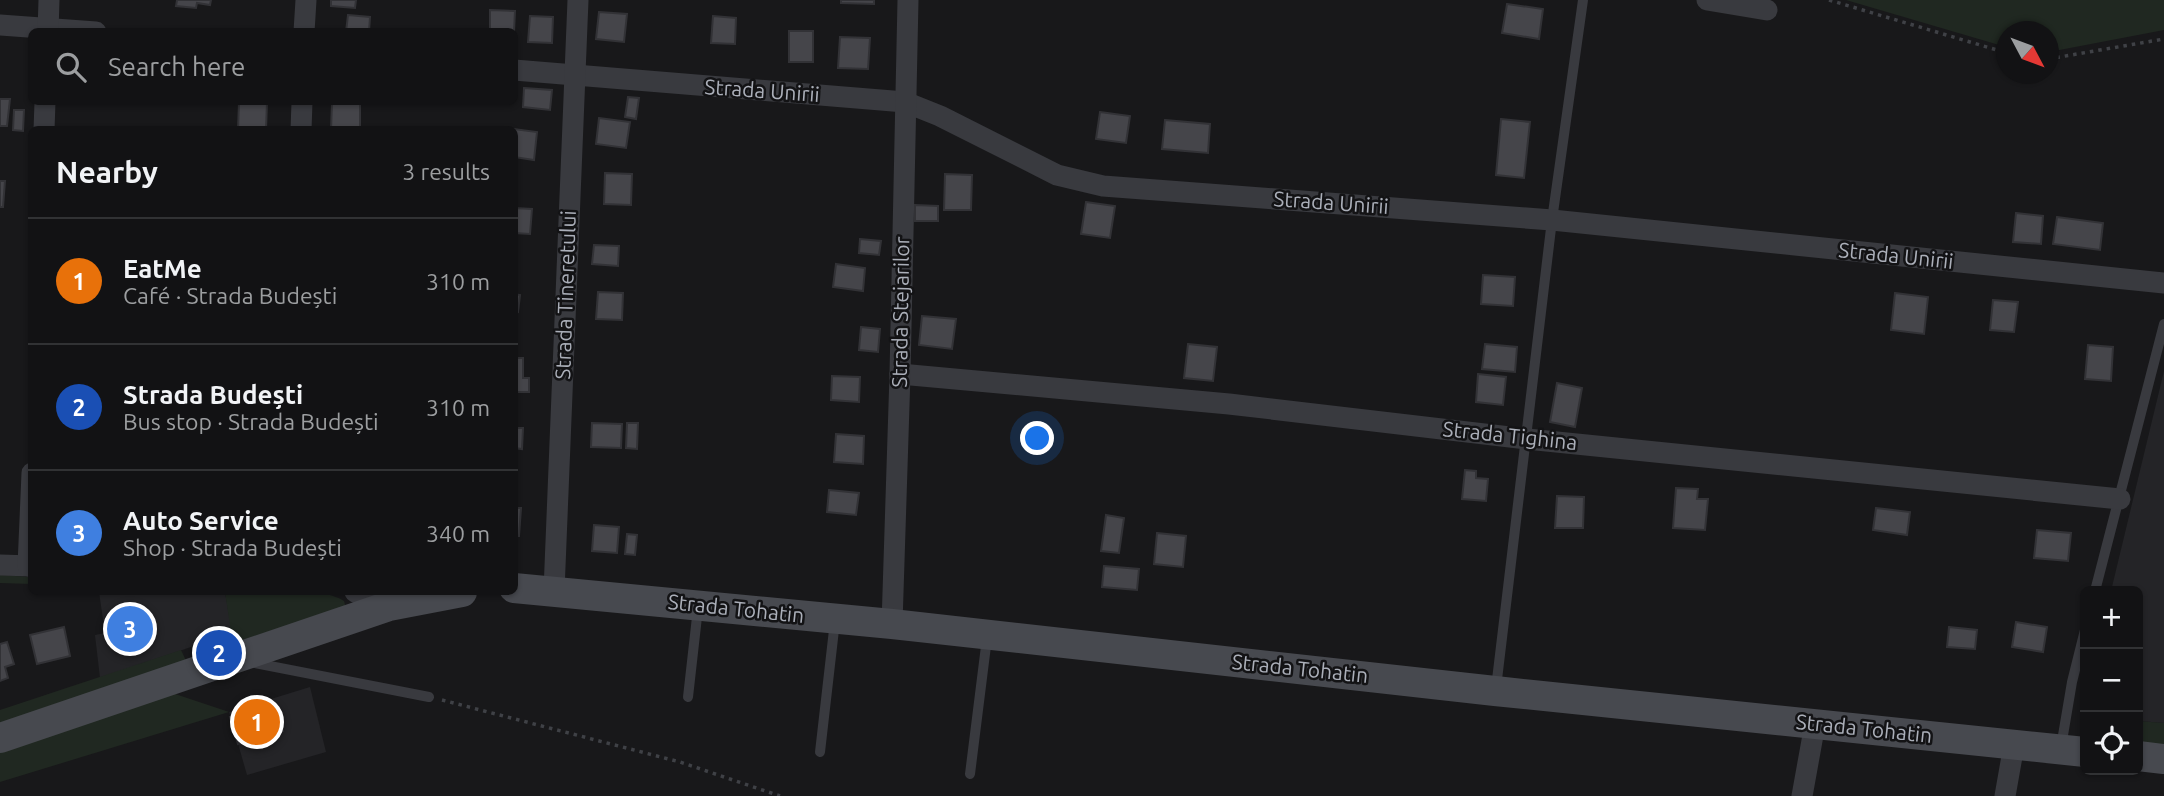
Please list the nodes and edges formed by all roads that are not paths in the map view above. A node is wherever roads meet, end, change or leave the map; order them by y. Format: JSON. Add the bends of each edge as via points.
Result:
{"nodes":[{"id":1,"x":49,"y":0,"type":"edge"},
{"id":2,"x":306,"y":0,"type":"edge"},
{"id":3,"x":578,"y":0,"type":"edge"},
{"id":4,"x":908,"y":0,"type":"edge"},
{"id":5,"x":1583,"y":0,"type":"edge"},
{"id":6,"x":1707,"y":0,"type":"edge"},
{"id":7,"x":1767,"y":10,"type":"dead end"},
{"id":8,"x":0,"y":24,"type":"edge"},
{"id":9,"x":32,"y":28,"type":"edge"},
{"id":10,"x":48,"y":28,"type":"edge"},
{"id":11,"x":304,"y":28,"type":"edge"},
{"id":12,"x":518,"y":70,"type":"edge"},
{"id":13,"x":574,"y":76,"type":"junction"},
{"id":14,"x":905,"y":102,"type":"junction"},
{"id":15,"x":46,"y":105,"type":"edge"},
{"id":16,"x":302,"y":105,"type":"edge"},
{"id":17,"x":44,"y":126,"type":"edge"},
{"id":18,"x":301,"y":126,"type":"edge"},
{"id":19,"x":1552,"y":220,"type":"junction"},
{"id":20,"x":2164,"y":283,"type":"edge"},
{"id":21,"x":2164,"y":324,"type":"edge"},
{"id":22,"x":900,"y":374,"type":"junction"},
{"id":23,"x":1527,"y":439,"type":"junction"},
{"id":24,"x":2120,"y":499,"type":"junction"},
{"id":25,"x":0,"y":565,"type":"edge"},
{"id":26,"x":28,"y":566,"type":"edge"},
{"id":27,"x":2096,"y":586,"type":"edge"},
{"id":28,"x":518,"y":588,"type":"edge"},
{"id":29,"x":554,"y":591,"type":"junction"},
{"id":30,"x":362,"y":595,"type":"edge"},
{"id":31,"x":447,"y":595,"type":"edge"},
{"id":32,"x":698,"y":605,"type":"junction"},
{"id":33,"x":389,"y":606,"type":"junction"},
{"id":34,"x":835,"y":619,"type":"junction"},
{"id":35,"x":892,"y":624,"type":"junction"},
{"id":36,"x":987,"y":635,"type":"junction"},
{"id":37,"x":2080,"y":649,"type":"edge"},
{"id":38,"x":236,"y":659,"type":"junction"},
{"id":39,"x":1495,"y":691,"type":"junction"},
{"id":40,"x":688,"y":696,"type":"dead end"},
{"id":41,"x":429,"y":697,"type":"road end"},
{"id":42,"x":1815,"y":724,"type":"junction"},
{"id":43,"x":0,"y":738,"type":"edge"},
{"id":44,"x":2014,"y":745,"type":"junction"},
{"id":45,"x":2073,"y":750,"type":"edge"},
{"id":46,"x":820,"y":752,"type":"dead end"},
{"id":47,"x":2143,"y":757,"type":"edge"},
{"id":48,"x":2164,"y":759,"type":"edge"},
{"id":49,"x":970,"y":774,"type":"dead end"},
{"id":50,"x":1802,"y":796,"type":"edge"},
{"id":51,"x":2005,"y":796,"type":"edge"}],
"edges":[{"from":1,"to":10,"type":"street"},
{"from":2,"to":11,"type":"street"},
{"from":3,"to":13,"type":"street","name":"Strada Tineretului"},
{"from":4,"to":14,"type":"street","name":"Strada Stejarilor"},
{"from":5,"to":19,"type":"lane"},
{"from":6,"to":7,"type":"street"},
{"from":8,"to":9,"type":"street"},
{"from":12,"to":13,"type":"street","name":"Strada Unirii"},
{"from":13,"to":14,"type":"street","name":"Strada Unirii"},
{"from":13,"to":29,"type":"street","name":"Strada Tineretului"},
{"from":14,"to":19,"type":"street","name":"Strada Unirii","via":[[1057,175],[1103,186]]},
{"from":14,"to":22,"type":"street","name":"Strada Stejarilor"},
{"from":15,"to":17,"type":"street"},
{"from":16,"to":18,"type":"street"},
{"from":19,"to":20,"type":"street","name":"Strada Unirii"},
{"from":19,"to":23,"type":"lane"},
{"from":21,"to":24,"type":"lane"},
{"from":22,"to":23,"type":"street","name":"Strada Tighina","via":[[1230,404]]},
{"from":22,"to":35,"type":"street","name":"Strada Stejarilor"},
{"from":23,"to":24,"type":"street","name":"Strada Tighina"},
{"from":23,"to":39,"type":"lane"},
{"from":24,"to":27,"type":"lane"},
{"from":25,"to":26,"type":"street"},
{"from":28,"to":29,"type":"street","name":"Strada Tohatin"},
{"from":29,"to":32,"type":"street","name":"Strada Tohatin"},
{"from":30,"to":33,"type":"street"},
{"from":31,"to":33,"type":"street"},
{"from":32,"to":34,"type":"street","name":"Strada Tohatin"},
{"from":32,"to":40,"type":"lane"},
{"from":33,"to":38,"type":"street"},
{"from":34,"to":35,"type":"street","name":"Strada Tohatin"},
{"from":34,"to":46,"type":"lane"},
{"from":35,"to":36,"type":"street","name":"Strada Tohatin"},
{"from":36,"to":39,"type":"street","name":"Strada Tohatin"},
{"from":36,"to":49,"type":"lane"},
{"from":37,"to":45,"type":"lane","via":[[2072,682]]},
{"from":38,"to":41,"type":"lane"},
{"from":38,"to":43,"type":"street"},
{"from":39,"to":42,"type":"street","name":"Strada Tohatin"},
{"from":42,"to":44,"type":"street","name":"Strada Tohatin"},
{"from":42,"to":50,"type":"street"},
{"from":44,"to":45,"type":"street","name":"Strada Tohatin"},
{"from":44,"to":51,"type":"street"},
{"from":47,"to":48,"type":"street"}]}
